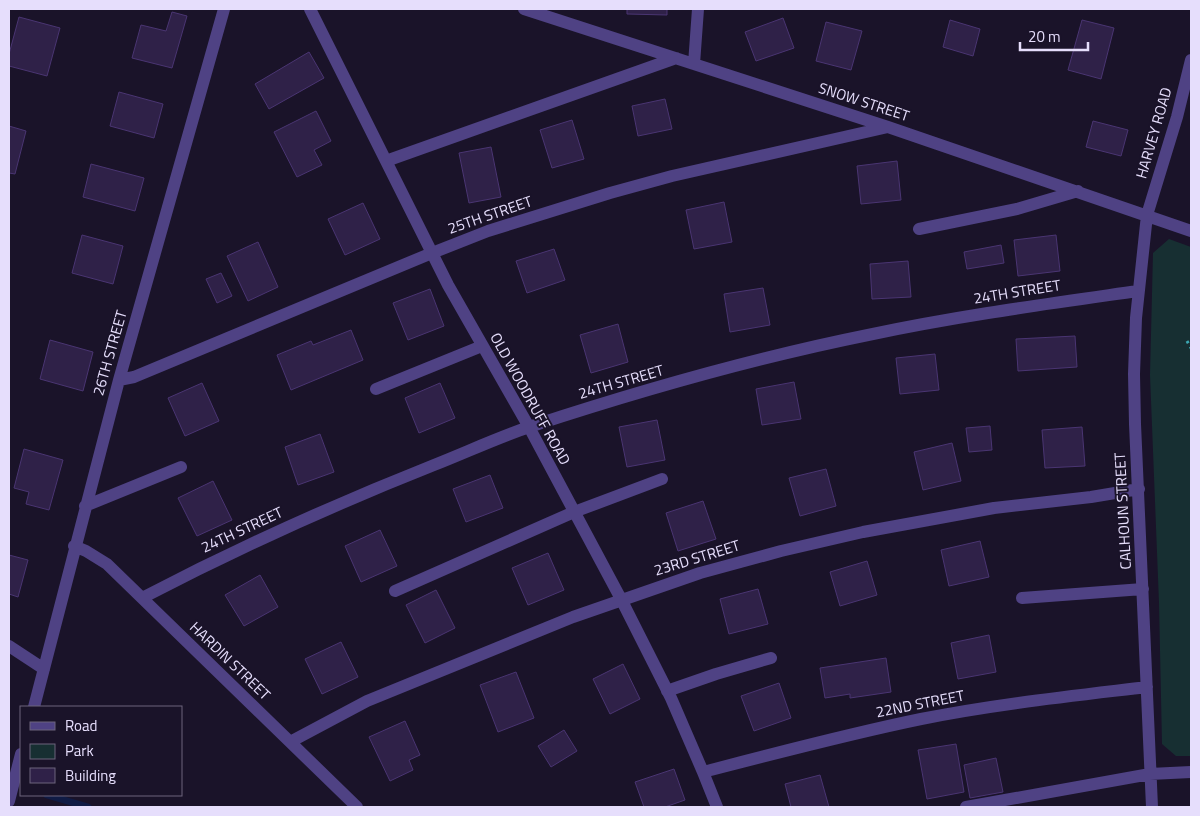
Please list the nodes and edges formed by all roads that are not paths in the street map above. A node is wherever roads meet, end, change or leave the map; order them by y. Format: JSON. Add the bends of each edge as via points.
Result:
{"nodes":[{"id":1,"x":226,"y":9,"type":"edge"},
{"id":2,"x":310,"y":9,"type":"edge"},
{"id":3,"x":524,"y":9,"type":"edge"},
{"id":4,"x":698,"y":9,"type":"edge"},
{"id":5,"x":676,"y":58,"type":"junction"},
{"id":6,"x":1191,"y":60,"type":"edge"},
{"id":7,"x":694,"y":64,"type":"junction"},
{"id":8,"x":888,"y":127,"type":"junction"},
{"id":9,"x":386,"y":161,"type":"junction"},
{"id":10,"x":1078,"y":191,"type":"junction"},
{"id":11,"x":1147,"y":214,"type":"junction"},
{"id":12,"x":919,"y":229,"type":"dead end"},
{"id":13,"x":1191,"y":231,"type":"edge"},
{"id":14,"x":432,"y":252,"type":"junction"},
{"id":15,"x":1138,"y":291,"type":"junction"},
{"id":16,"x":482,"y":346,"type":"junction"},
{"id":17,"x":119,"y":380,"type":"junction"},
{"id":18,"x":376,"y":388,"type":"dead end"},
{"id":19,"x":529,"y":428,"type":"junction"},
{"id":20,"x":181,"y":467,"type":"dead end"},
{"id":21,"x":662,"y":479,"type":"dead end"},
{"id":22,"x":1139,"y":489,"type":"junction"},
{"id":23,"x":85,"y":506,"type":"junction"},
{"id":24,"x":574,"y":512,"type":"junction"},
{"id":25,"x":74,"y":546,"type":"junction"},
{"id":26,"x":1143,"y":589,"type":"junction"},
{"id":27,"x":395,"y":591,"type":"dead end"},
{"id":28,"x":142,"y":598,"type":"junction"},
{"id":29,"x":1022,"y":598,"type":"dead end"},
{"id":30,"x":621,"y":599,"type":"junction"},
{"id":31,"x":9,"y":646,"type":"edge"},
{"id":32,"x":771,"y":658,"type":"dead end"},
{"id":33,"x":44,"y":669,"type":"junction"},
{"id":34,"x":1147,"y":687,"type":"junction"},
{"id":35,"x":667,"y":691,"type":"junction"},
{"id":36,"x":34,"y":706,"type":"edge"},
{"id":37,"x":290,"y":742,"type":"junction"},
{"id":38,"x":20,"y":758,"type":"edge"},
{"id":39,"x":704,"y":772,"type":"junction"},
{"id":40,"x":1191,"y":772,"type":"edge"},
{"id":41,"x":1150,"y":774,"type":"junction"},
{"id":42,"x":9,"y":801,"type":"edge"},
{"id":43,"x":357,"y":807,"type":"edge"},
{"id":44,"x":717,"y":807,"type":"edge"},
{"id":45,"x":966,"y":807,"type":"edge"},
{"id":46,"x":1152,"y":807,"type":"edge"}],
"edges":[{"from":1,"to":17,"type":"street","name":"26TH STREET"},
{"from":2,"to":9,"type":"street","name":"OLD WOODRUFF ROAD"},
{"from":3,"to":5,"type":"street","name":"SNOW STREET"},
{"from":4,"to":7,"type":"street"},
{"from":5,"to":7,"type":"street","name":"SNOW STREET"},
{"from":5,"to":9,"type":"street"},
{"from":6,"to":11,"type":"street","name":"HARVEY ROAD"},
{"from":7,"to":8,"type":"street","name":"SNOW STREET"},
{"from":8,"to":10,"type":"street","name":"SNOW STREET"},
{"from":8,"to":14,"type":"street","name":"25TH STREET","via":[[610,193]]},
{"from":9,"to":14,"type":"street","name":"OLD WOODRUFF ROAD"},
{"from":10,"to":11,"type":"street","name":"SNOW STREET"},
{"from":10,"to":12,"type":"street","via":[[1017,209]]},
{"from":11,"to":13,"type":"street","name":"SNOW STREET"},
{"from":11,"to":15,"type":"street","name":"CALHOUN STREET"},
{"from":14,"to":16,"type":"street","name":"OLD WOODRUFF ROAD"},
{"from":14,"to":17,"type":"street","name":"25TH STREET","via":[[134,378]]},
{"from":15,"to":19,"type":"street","name":"24TH STREET","via":[[1002,310],[867,335],[733,366]]},
{"from":15,"to":22,"type":"street","name":"CALHOUN STREET","via":[[1134,374]]},
{"from":16,"to":18,"type":"street"},
{"from":16,"to":19,"type":"street","name":"OLD WOODRUFF ROAD"},
{"from":17,"to":23,"type":"street","name":"26TH STREET"},
{"from":19,"to":24,"type":"street","name":"OLD WOODRUFF ROAD"},
{"from":19,"to":28,"type":"street","name":"24TH STREET","via":[[354,496]]},
{"from":20,"to":23,"type":"street"},
{"from":21,"to":24,"type":"street"},
{"from":22,"to":26,"type":"street","name":"CALHOUN STREET"},
{"from":22,"to":30,"type":"street","name":"23RD STREET","via":[[994,508],[863,532],[700,573]]},
{"from":23,"to":25,"type":"street","name":"26TH STREET"},
{"from":24,"to":27,"type":"street"},
{"from":24,"to":30,"type":"street","name":"OLD WOODRUFF ROAD"},
{"from":25,"to":28,"type":"street","name":"HARDIN STREET","via":[[107,564]]},
{"from":25,"to":33,"type":"street","name":"26TH STREET"},
{"from":26,"to":29,"type":"street"},
{"from":26,"to":34,"type":"street","name":"CALHOUN STREET"},
{"from":28,"to":37,"type":"street","name":"HARDIN STREET"},
{"from":30,"to":35,"type":"street","name":"OLD WOODRUFF ROAD"},
{"from":30,"to":37,"type":"street","name":"23RD STREET","via":[[367,702]]},
{"from":31,"to":33,"type":"street"},
{"from":32,"to":35,"type":"street"},
{"from":33,"to":36,"type":"street","name":"26TH STREET"},
{"from":34,"to":39,"type":"street","name":"22ND STREET","via":[[1035,700],[923,719],[813,743]]},
{"from":34,"to":41,"type":"street","name":"CALHOUN STREET"},
{"from":35,"to":39,"type":"street","name":"OLD WOODRUFF ROAD"},
{"from":37,"to":43,"type":"street","name":"HARDIN STREET"},
{"from":38,"to":42,"type":"street"},
{"from":39,"to":44,"type":"street","name":"OLD WOODRUFF ROAD"},
{"from":40,"to":41,"type":"street"},
{"from":41,"to":45,"type":"street"},
{"from":41,"to":46,"type":"street","name":"CALHOUN STREET"}]}
